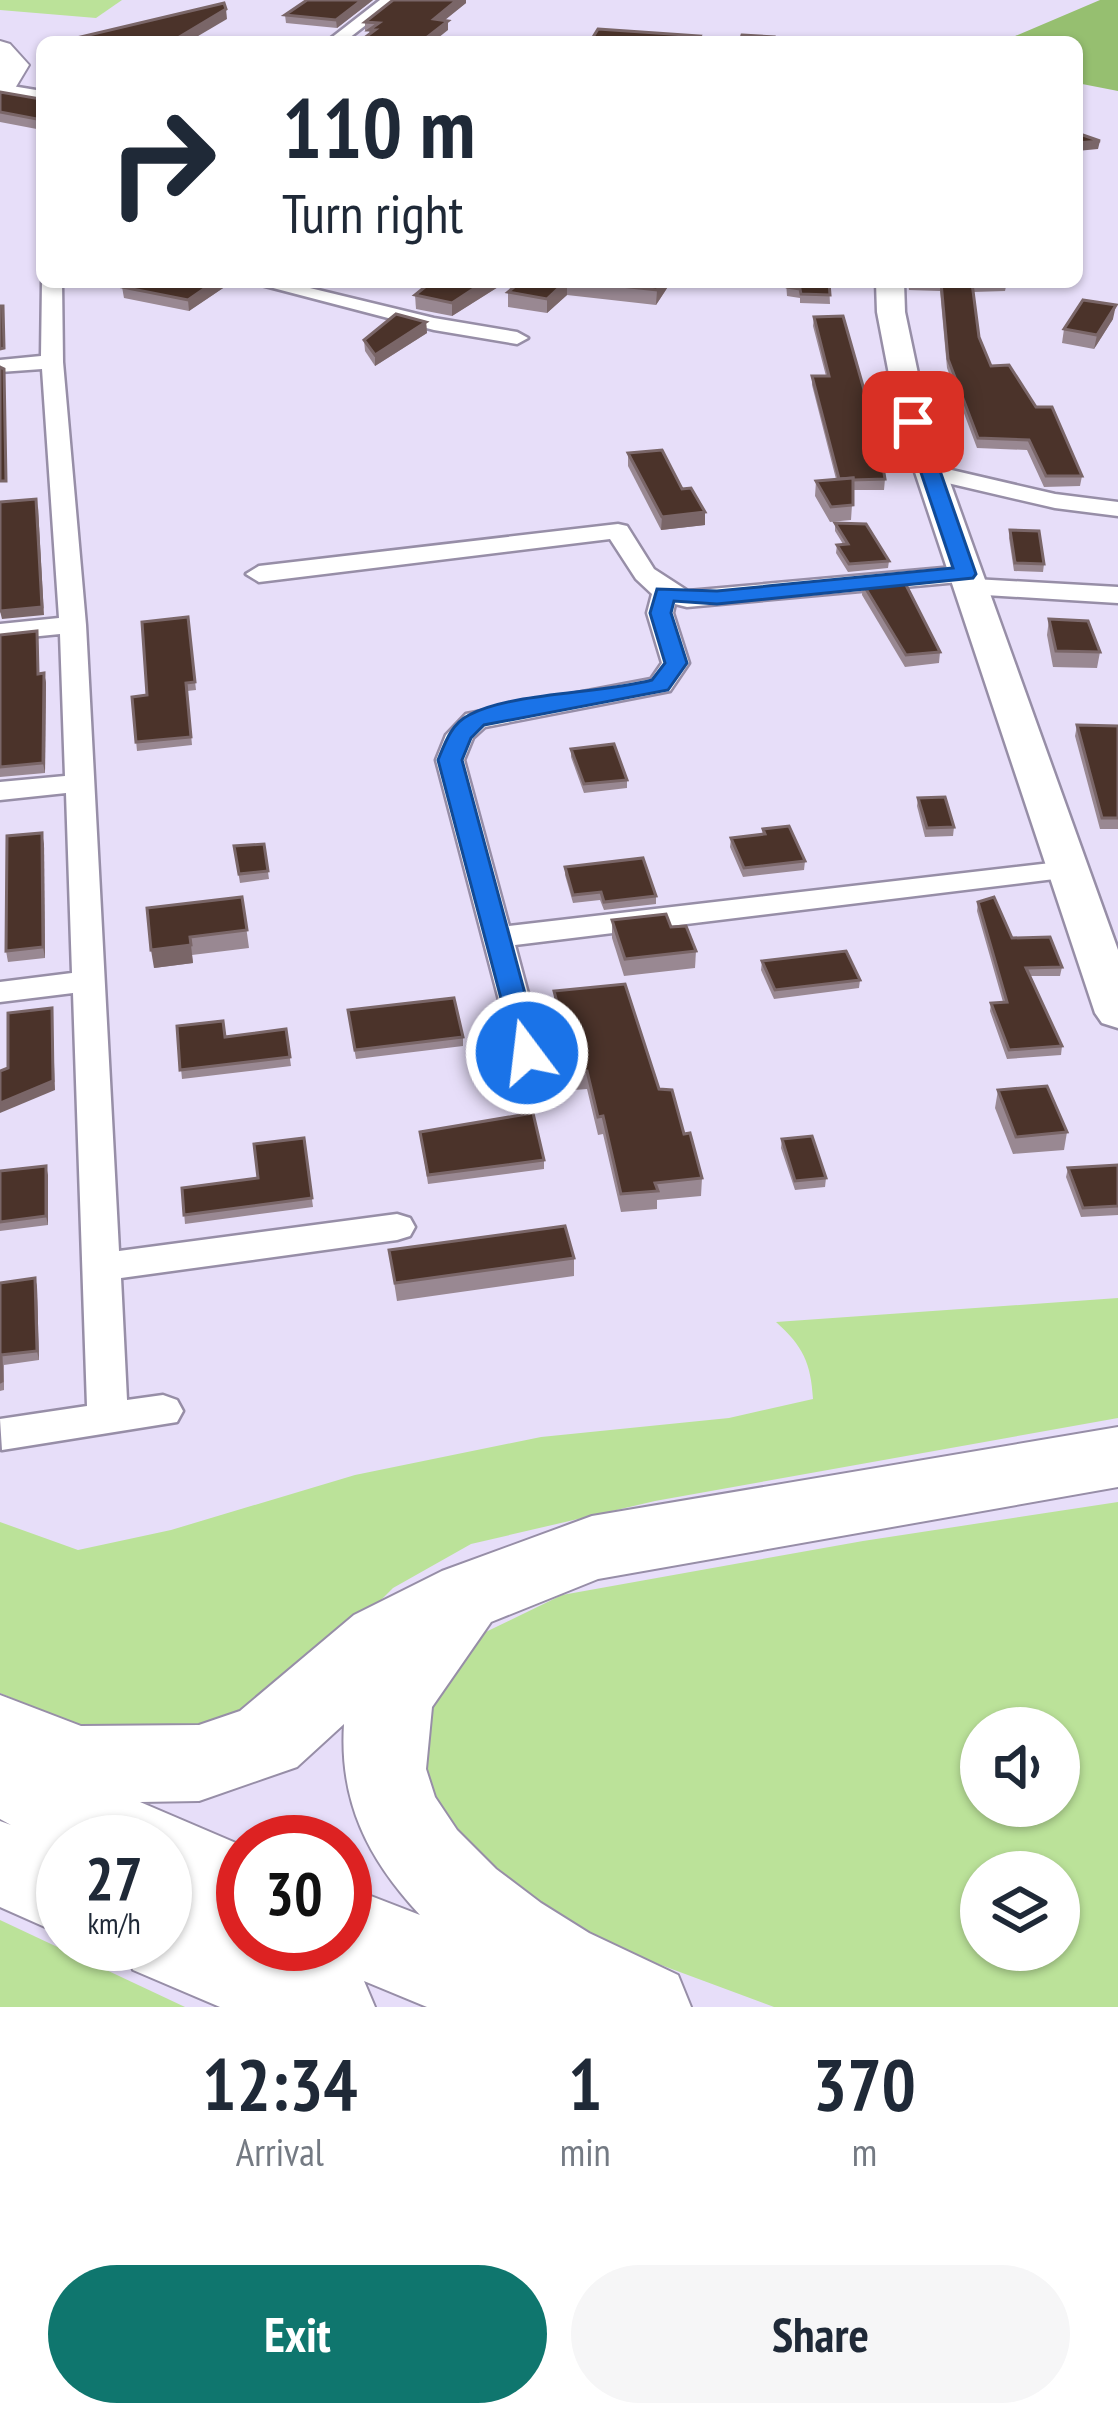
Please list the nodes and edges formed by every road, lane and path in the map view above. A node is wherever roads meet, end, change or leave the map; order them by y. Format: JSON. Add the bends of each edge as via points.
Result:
{"nodes":[{"id":1,"x":390,"y":0,"type":"edge"},
{"id":2,"x":342,"y":36,"type":"edge"},
{"id":3,"x":0,"y":50,"type":"edge"},
{"id":4,"x":0,"y":90,"type":"edge"},
{"id":5,"x":36,"y":97,"type":"edge"},
{"id":6,"x":52,"y":288,"type":"edge"},
{"id":7,"x":285,"y":288,"type":"edge"},
{"id":8,"x":890,"y":288,"type":"edge"},
{"id":9,"x":517,"y":338,"type":"dead end"},
{"id":10,"x":52,"y":362,"type":"junction"},
{"id":11,"x":0,"y":366,"type":"edge"},
{"id":12,"x":930,"y":472,"type":"junction"},
{"id":13,"x":1118,"y":509,"type":"edge"},
{"id":14,"x":259,"y":574,"type":"dead end"},
{"id":15,"x":967,"y":580,"type":"junction"},
{"id":16,"x":664,"y":594,"type":"junction"},
{"id":17,"x":1118,"y":595,"type":"edge"},
{"id":18,"x":73,"y":625,"type":"junction"},
{"id":19,"x":0,"y":632,"type":"edge"},
{"id":20,"x":80,"y":783,"type":"junction"},
{"id":21,"x":0,"y":791,"type":"edge"},
{"id":22,"x":1068,"y":870,"type":"junction"},
{"id":23,"x":497,"y":937,"type":"junction"},
{"id":24,"x":88,"y":980,"type":"junction"},
{"id":25,"x":0,"y":992,"type":"edge"},
{"id":26,"x":1118,"y":1013,"type":"edge"},
{"id":27,"x":527,"y":1053,"type":"dead end"},
{"id":28,"x":397,"y":1227,"type":"dead end"},
{"id":29,"x":102,"y":1267,"type":"junction"},
{"id":30,"x":163,"y":1411,"type":"dead end"},
{"id":31,"x":107,"y":1416,"type":"junction"},
{"id":32,"x":2,"y":1434,"type":"edge"},
{"id":33,"x":1118,"y":1457,"type":"edge"},
{"id":34,"x":470,"y":1595,"type":"junction"},
{"id":35,"x":0,"y":1732,"type":"edge"},
{"id":36,"x":0,"y":1777,"type":"edge"},
{"id":37,"x":78,"y":1815,"type":"edge"},
{"id":38,"x":0,"y":1862,"type":"edge"},
{"id":39,"x":36,"y":1880,"type":"edge"},
{"id":40,"x":372,"y":1940,"type":"edge"},
{"id":41,"x":192,"y":1950,"type":"edge"},
{"id":42,"x":329,"y":2007,"type":"edge"},
{"id":43,"x":538,"y":2007,"type":"edge"},
{"id":44,"x":645,"y":2007,"type":"edge"}],
"edges":[{"from":1,"to":2,"type":"street"},
{"from":3,"to":4,"type":"highway","via":[[14,65]]},
{"from":4,"to":5,"type":"street"},
{"from":6,"to":10,"type":"street"},
{"from":7,"to":9,"type":"street"},
{"from":8,"to":12,"type":"street","via":[[913,422]]},
{"from":10,"to":11,"type":"street"},
{"from":10,"to":18,"type":"street"},
{"from":12,"to":13,"type":"street"},
{"from":12,"to":15,"type":"street"},
{"from":14,"to":16,"type":"street","via":[[618,531]]},
{"from":15,"to":16,"type":"street"},
{"from":15,"to":17,"type":"street"},
{"from":15,"to":22,"type":"street"},
{"from":16,"to":23,"type":"street","via":[[660,613],[676,663],[660,685],[512,710],[476,720],[460,735],[450,760]]},
{"from":18,"to":19,"type":"street"},
{"from":18,"to":20,"type":"street"},
{"from":20,"to":21,"type":"street"},
{"from":20,"to":24,"type":"street"},
{"from":22,"to":23,"type":"street"},
{"from":22,"to":26,"type":"street"},
{"from":23,"to":27,"type":"street"},
{"from":24,"to":25,"type":"street"},
{"from":24,"to":29,"type":"street"},
{"from":28,"to":29,"type":"street"},
{"from":29,"to":31,"type":"street"},
{"from":30,"to":31,"type":"street"},
{"from":31,"to":32,"type":"street"},
{"from":33,"to":34,"type":"highway","via":[[592,1548]]},
{"from":34,"to":35,"type":"highway","via":[[383,1640],[267,1740],[199,1763],[80,1764]]},
{"from":34,"to":44,"type":"highway","via":[[402,1680],[385,1723],[384,1776],[405,1832],[445,1882],[519,1941]]},
{"from":36,"to":37,"type":"highway"},
{"from":38,"to":39,"type":"highway"},
{"from":40,"to":43,"type":"highway"},
{"from":41,"to":42,"type":"highway"}]}
